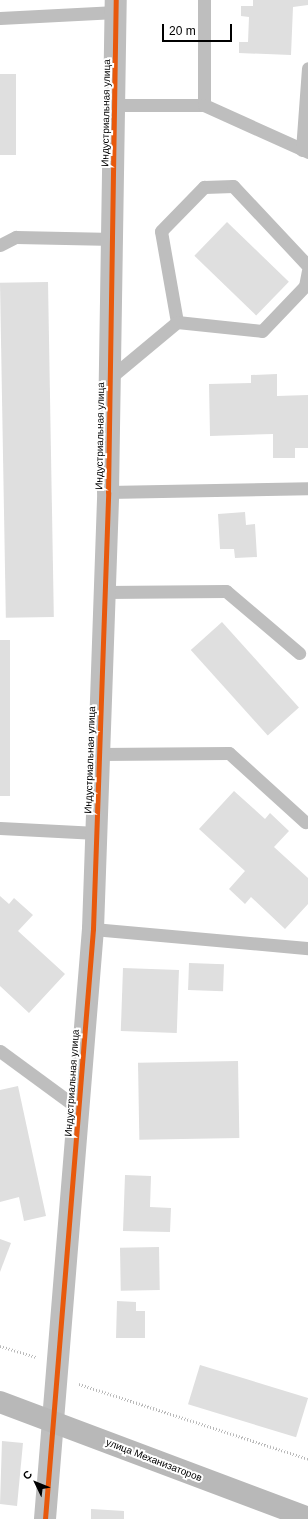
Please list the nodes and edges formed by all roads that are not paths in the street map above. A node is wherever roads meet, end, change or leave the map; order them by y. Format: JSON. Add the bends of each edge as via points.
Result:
{"nodes":[{"id":1,"x":204,"y":0,"type":"edge"},
{"id":2,"x":116,"y":6,"type":"edge"},
{"id":3,"x":0,"y":18,"type":"edge"},
{"id":4,"x":308,"y":76,"type":"edge"},
{"id":5,"x":114,"y":105,"type":"junction"},
{"id":6,"x":204,"y":105,"type":"junction"},
{"id":7,"x":305,"y":151,"type":"edge"},
{"id":8,"x":114,"y":239,"type":"junction"},
{"id":9,"x":0,"y":245,"type":"edge"},
{"id":10,"x":308,"y":266,"type":"edge"},
{"id":11,"x":308,"y":271,"type":"edge"},
{"id":12,"x":177,"y":322,"type":"junction"},
{"id":13,"x":111,"y":376,"type":"junction"},
{"id":14,"x":308,"y":488,"type":"edge"},
{"id":15,"x":108,"y":492,"type":"junction"},
{"id":16,"x":105,"y":592,"type":"junction"},
{"id":17,"x":299,"y":653,"type":"dead end"},
{"id":18,"x":100,"y":754,"type":"junction"},
{"id":19,"x":305,"y":822,"type":"dead end"},
{"id":20,"x":0,"y":828,"type":"edge"},
{"id":21,"x":97,"y":833,"type":"junction"},
{"id":22,"x":93,"y":929,"type":"junction"},
{"id":23,"x":308,"y":948,"type":"edge"},
{"id":24,"x":0,"y":1051,"type":"edge"},
{"id":25,"x":79,"y":1110,"type":"junction"},
{"id":26,"x":0,"y":1402,"type":"edge"},
{"id":27,"x":54,"y":1422,"type":"junction"},
{"id":28,"x":308,"y":1518,"type":"edge"},
{"id":29,"x":45,"y":1519,"type":"edge"}],
"edges":[{"from":1,"to":6,"type":"lane"},
{"from":2,"to":3,"type":"lane"},
{"from":2,"to":5,"type":"street","name":"Индустриальная улица"},
{"from":4,"to":7,"type":"lane"},
{"from":5,"to":6,"type":"lane"},
{"from":5,"to":8,"type":"street","name":"Индустриальная улица"},
{"from":6,"to":7,"type":"lane"},
{"from":8,"to":9,"type":"lane","via":[[16,237]]},
{"from":8,"to":13,"type":"street","name":"Индустриальная улица"},
{"from":10,"to":12,"type":"lane","via":[[233,186],[204,187],[161,231]]},
{"from":11,"to":12,"type":"lane","via":[[305,286],[262,331]]},
{"from":12,"to":13,"type":"lane"},
{"from":13,"to":15,"type":"street","name":"Индустриальная улица"},
{"from":14,"to":15,"type":"lane"},
{"from":15,"to":16,"type":"street","name":"Индустриальная улица"},
{"from":16,"to":17,"type":"lane","via":[[226,591]]},
{"from":16,"to":18,"type":"street","name":"Индустриальная улица"},
{"from":18,"to":19,"type":"lane","via":[[229,753]]},
{"from":18,"to":21,"type":"street","name":"Индустриальная улица"},
{"from":20,"to":21,"type":"lane"},
{"from":21,"to":22,"type":"street","name":"Индустриальная улица"},
{"from":22,"to":23,"type":"lane"},
{"from":22,"to":25,"type":"street","name":"Индустриальная улица"},
{"from":24,"to":25,"type":"lane"},
{"from":25,"to":27,"type":"street","name":"Индустриальная улица"},
{"from":26,"to":27,"type":"main road","name":"улица Механизаторов"},
{"from":27,"to":28,"type":"main road","name":"улица Механизаторов"},
{"from":27,"to":29,"type":"street","name":"Индустриальная улица"}]}
